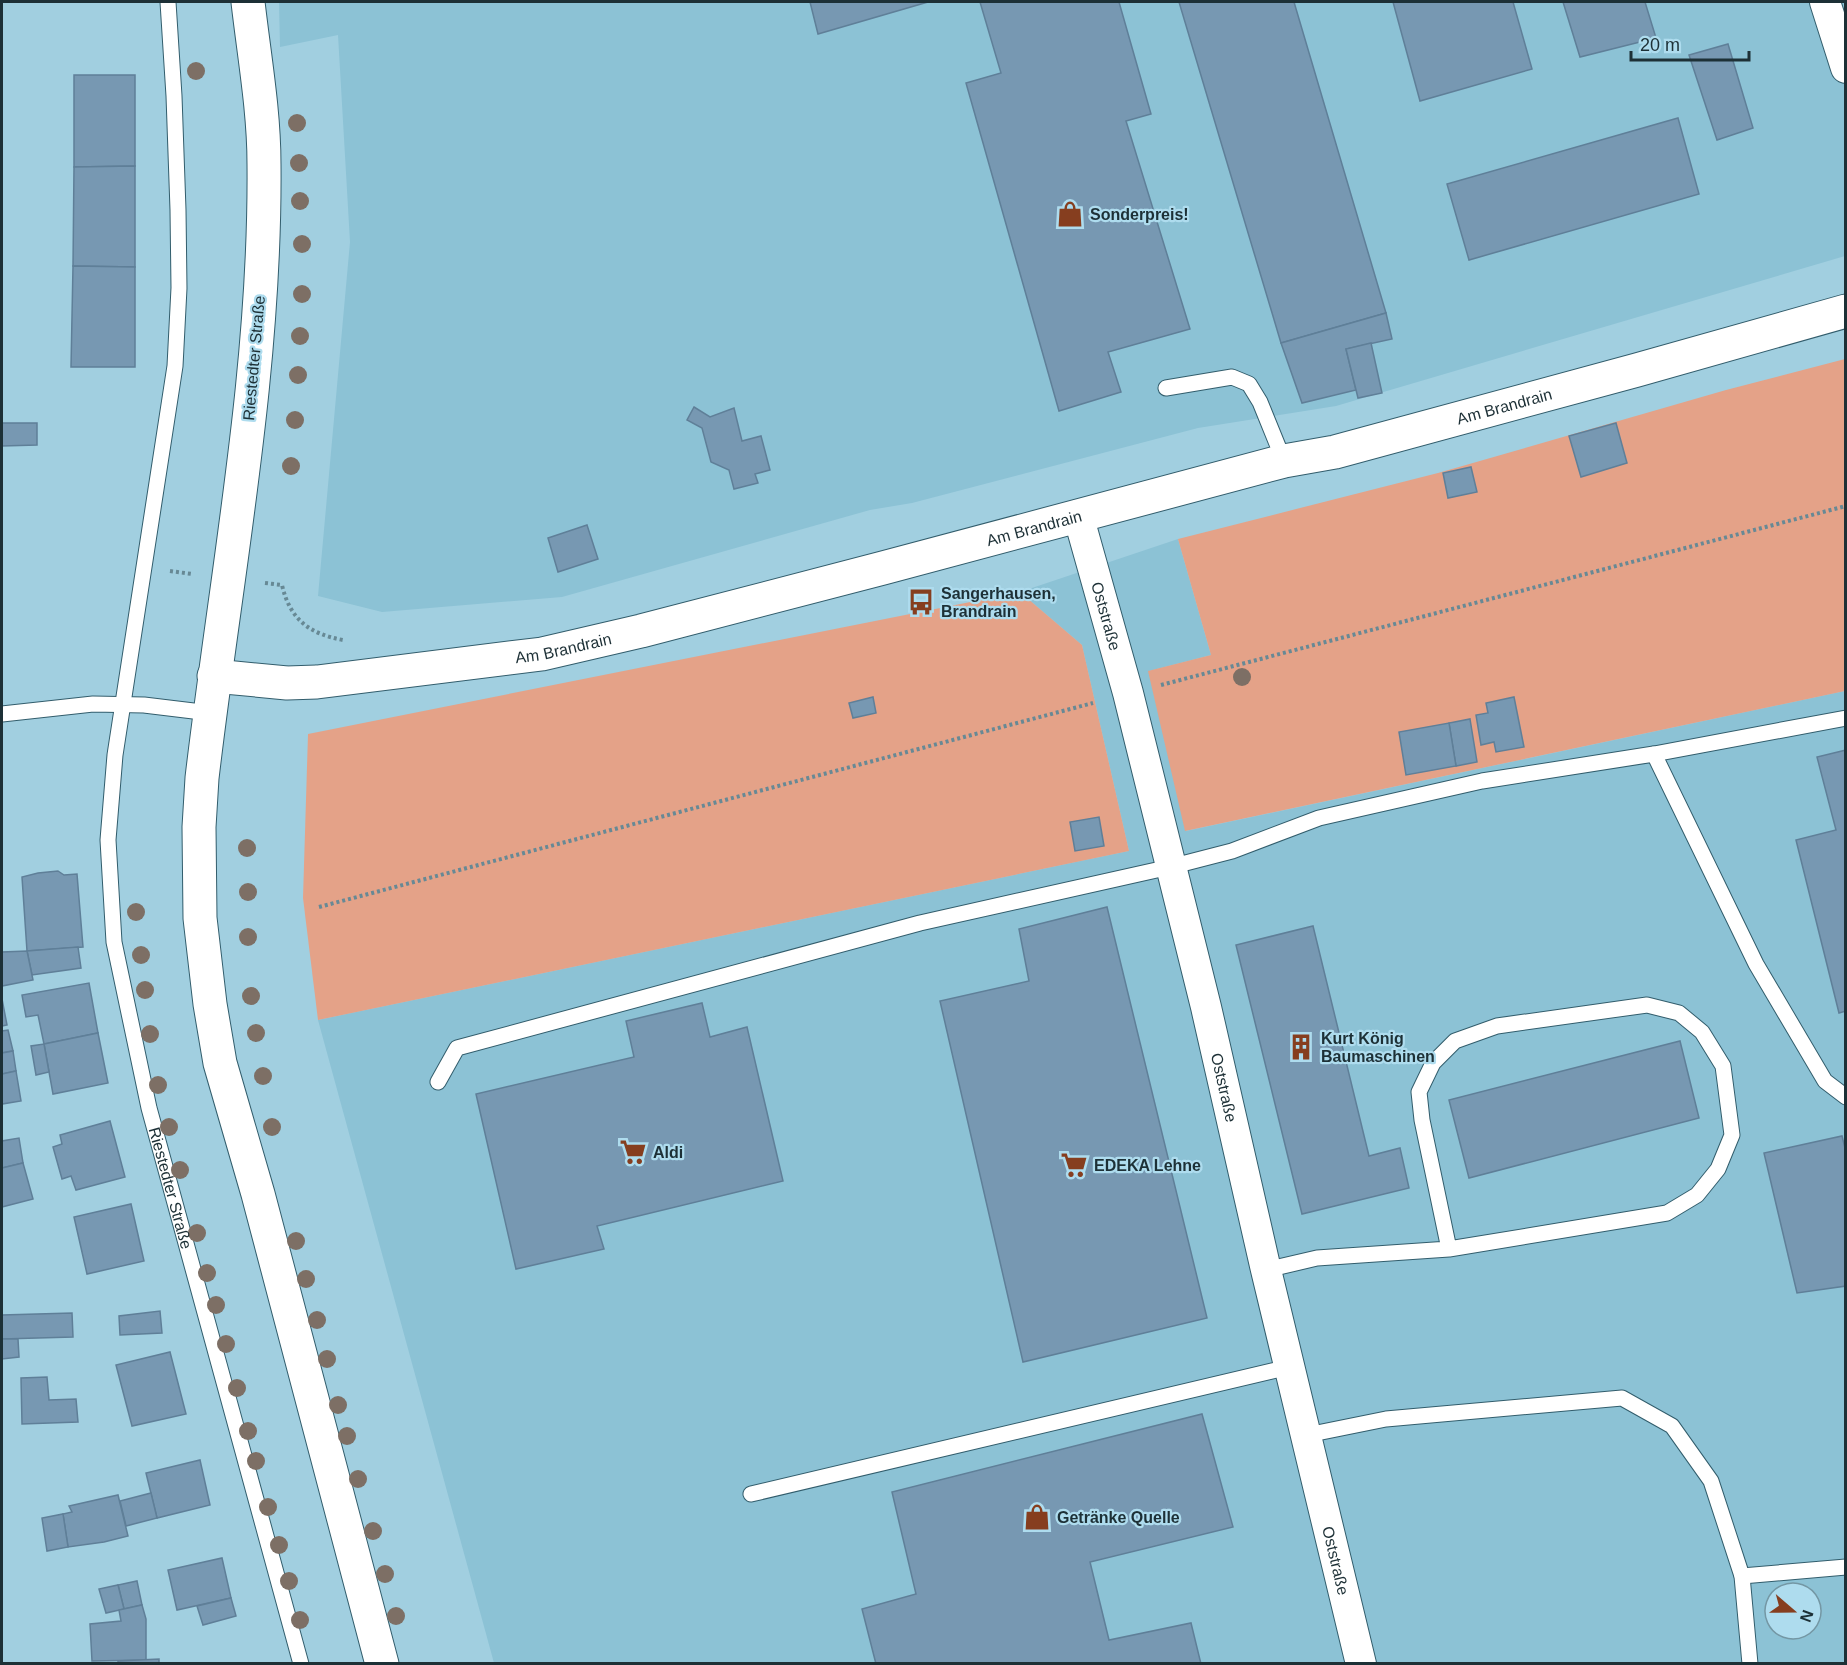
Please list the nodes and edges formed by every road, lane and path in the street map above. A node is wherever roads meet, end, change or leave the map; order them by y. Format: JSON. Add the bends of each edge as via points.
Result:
{"nodes":[{"id":1,"x":168,"y":2,"type":"edge"},
{"id":2,"x":248,"y":2,"type":"edge"},
{"id":3,"x":1825,"y":2,"type":"edge"},
{"id":4,"x":1845,"y":68,"type":"edge"},
{"id":5,"x":1845,"y":311,"type":"edge"},
{"id":6,"x":1166,"y":388,"type":"dead end"},
{"id":7,"x":1284,"y":461,"type":"junction"},
{"id":8,"x":1845,"y":506,"type":"edge"},
{"id":9,"x":1078,"y":515,"type":"junction"},
{"id":10,"x":143,"y":568,"type":"junction"},
{"id":11,"x":229,"y":578,"type":"junction"},
{"id":12,"x":354,"y":639,"type":"dead end"},
{"id":13,"x":214,"y":676,"type":"junction"},
{"id":14,"x":1128,"y":693,"type":"junction"},
{"id":15,"x":121,"y":705,"type":"junction"},
{"id":16,"x":210,"y":713,"type":"junction"},
{"id":17,"x":2,"y":714,"type":"edge"},
{"id":18,"x":1845,"y":718,"type":"edge"},
{"id":19,"x":1654,"y":754,"type":"junction"},
{"id":20,"x":1170,"y":867,"type":"junction"},
{"id":21,"x":319,"y":906,"type":"dead end"},
{"id":22,"x":438,"y":1082,"type":"dead end"},
{"id":23,"x":1845,"y":1097,"type":"edge"},
{"id":24,"x":1449,"y":1249,"type":"junction"},
{"id":25,"x":1266,"y":1270,"type":"junction"},
{"id":26,"x":1289,"y":1367,"type":"junction"},
{"id":27,"x":1307,"y":1435,"type":"junction"},
{"id":28,"x":751,"y":1494,"type":"dead end"},
{"id":29,"x":1845,"y":1567,"type":"edge"},
{"id":30,"x":1742,"y":1576,"type":"junction"},
{"id":31,"x":301,"y":1664,"type":"edge"},
{"id":32,"x":382,"y":1664,"type":"edge"},
{"id":33,"x":1361,"y":1664,"type":"edge"},
{"id":34,"x":1750,"y":1664,"type":"edge"}],
"edges":[{"from":1,"to":10,"type":"lane","name":"Riestedter Straße","via":[[178,210],[177,333]]},
{"from":2,"to":11,"type":"main road","name":"Riestedter Straße","via":[[261,112],[264,201],[250,421]]},
{"from":3,"to":4,"type":"street"},
{"from":5,"to":7,"type":"main road","name":"Am Brandrain","via":[[1335,452]]},
{"from":6,"to":7,"type":"lane","via":[[1233,376],[1250,384]]},
{"from":7,"to":9,"type":"main road","name":"Am Brandrain"},
{"from":8,"to":14,"type":"path"},
{"from":9,"to":13,"type":"main road","name":"Am Brandrain","via":[[542,654],[318,682]]},
{"from":9,"to":14,"type":"street","name":"Oststraße"},
{"from":10,"to":11,"type":"path"},
{"from":10,"to":15,"type":"lane","name":"Riestedter Straße"},
{"from":11,"to":12,"type":"path","via":[[282,585],[294,615],[308,628],[322,635]]},
{"from":11,"to":13,"type":"main road","name":"Riestedter Straße"},
{"from":13,"to":16,"type":"main road","name":"Riestedter Straße"},
{"from":14,"to":20,"type":"street","name":"Oststraße"},
{"from":14,"to":21,"type":"path"},
{"from":15,"to":16,"type":"lane"},
{"from":15,"to":17,"type":"lane","via":[[93,704]]},
{"from":15,"to":31,"type":"lane","name":"Riestedter Straße","via":[[108,840],[114,942],[149,1108]]},
{"from":16,"to":32,"type":"main road","name":"Riestedter Straße","via":[[201,795],[199,868],[204,963],[220,1063]]},
{"from":18,"to":19,"type":"lane"},
{"from":19,"to":20,"type":"lane","via":[[1482,781],[1319,818],[1232,851]]},
{"from":19,"to":23,"type":"lane","via":[[1756,963],[1825,1081]]},
{"from":20,"to":22,"type":"lane","via":[[920,923],[457,1048]]},
{"from":20,"to":25,"type":"street","name":"Oststraße"},
{"from":24,"to":24,"type":"lane","via":[[1667,1213],[1697,1194],[1718,1169],[1731,1135],[1723,1066],[1702,1032],[1679,1013],[1647,1005],[1497,1026],[1455,1041],[1433,1064],[1419,1092]]},
{"from":24,"to":25,"type":"lane","via":[[1317,1258]]},
{"from":25,"to":26,"type":"street","name":"Oststraße"},
{"from":26,"to":27,"type":"street","name":"Oststraße"},
{"from":26,"to":28,"type":"lane"},
{"from":27,"to":30,"type":"lane","via":[[1386,1419],[1622,1398],[1672,1426],[1711,1481]]},
{"from":27,"to":33,"type":"street","name":"Oststraße"},
{"from":29,"to":30,"type":"lane"},
{"from":30,"to":34,"type":"lane"}]}
